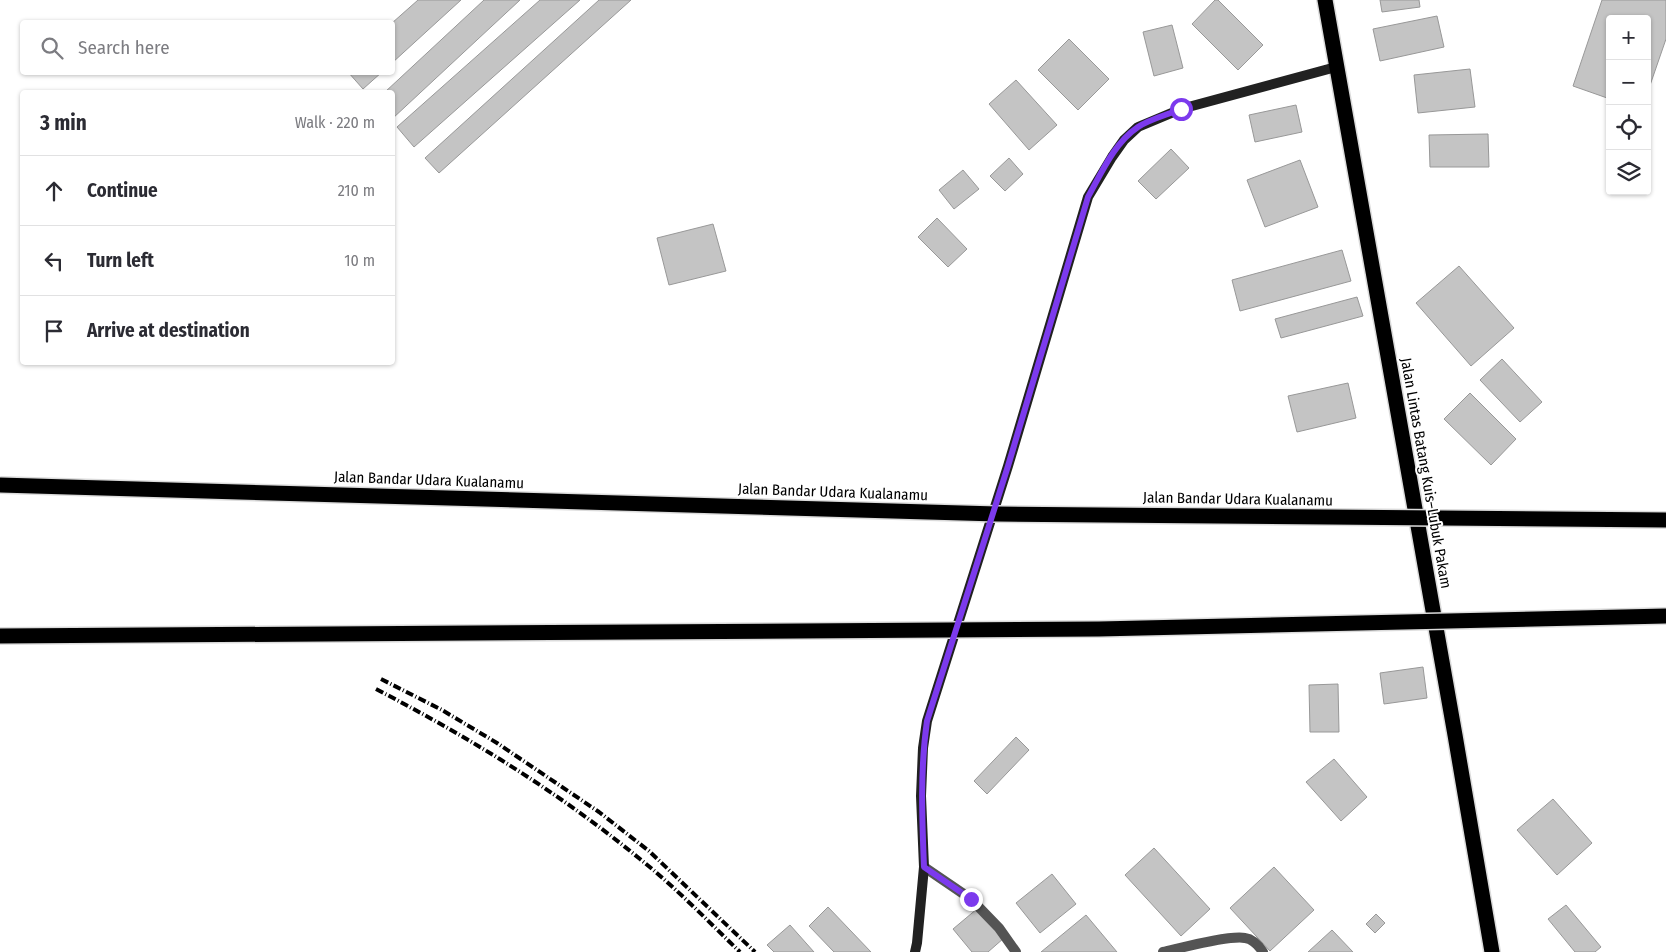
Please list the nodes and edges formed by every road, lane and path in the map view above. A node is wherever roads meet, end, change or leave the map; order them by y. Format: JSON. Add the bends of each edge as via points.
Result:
{"nodes":[{"id":1,"x":1325,"y":0,"type":"edge"},
{"id":2,"x":1336,"y":67,"type":"junction"},
{"id":3,"x":0,"y":485,"type":"edge"},
{"id":4,"x":1666,"y":520,"type":"edge"},
{"id":5,"x":1666,"y":616,"type":"edge"},
{"id":6,"x":0,"y":636,"type":"edge"},
{"id":7,"x":924,"y":867,"type":"junction"},
{"id":8,"x":915,"y":952,"type":"edge"},
{"id":9,"x":1016,"y":952,"type":"edge"},
{"id":10,"x":1163,"y":952,"type":"edge"},
{"id":11,"x":1264,"y":952,"type":"edge"},
{"id":12,"x":1492,"y":952,"type":"edge"}],
"edges":[{"from":1,"to":2,"type":"highway","name":"Jalan Lintas Batang Kuis–Lubuk Pakam"},
{"from":2,"to":7,"type":"main road","via":[[1181,109],[1138,127],[1112,156],[1088,197],[1008,466],[927,721],[921,796]]},
{"from":2,"to":12,"type":"highway","name":"Jalan Lintas Batang Kuis–Lubuk Pakam"},
{"from":3,"to":4,"type":"highway","name":"Jalan Bandar Udara Kualanamu","bridge":true,"via":[[997,514]]},
{"from":5,"to":6,"type":"highway","bridge":true,"via":[[1098,629]]},
{"from":7,"to":8,"type":"main road"},
{"from":7,"to":9,"type":"street","via":[[971,899],[999,928]]},
{"from":10,"to":11,"type":"street","via":[[1246,938]]}]}
